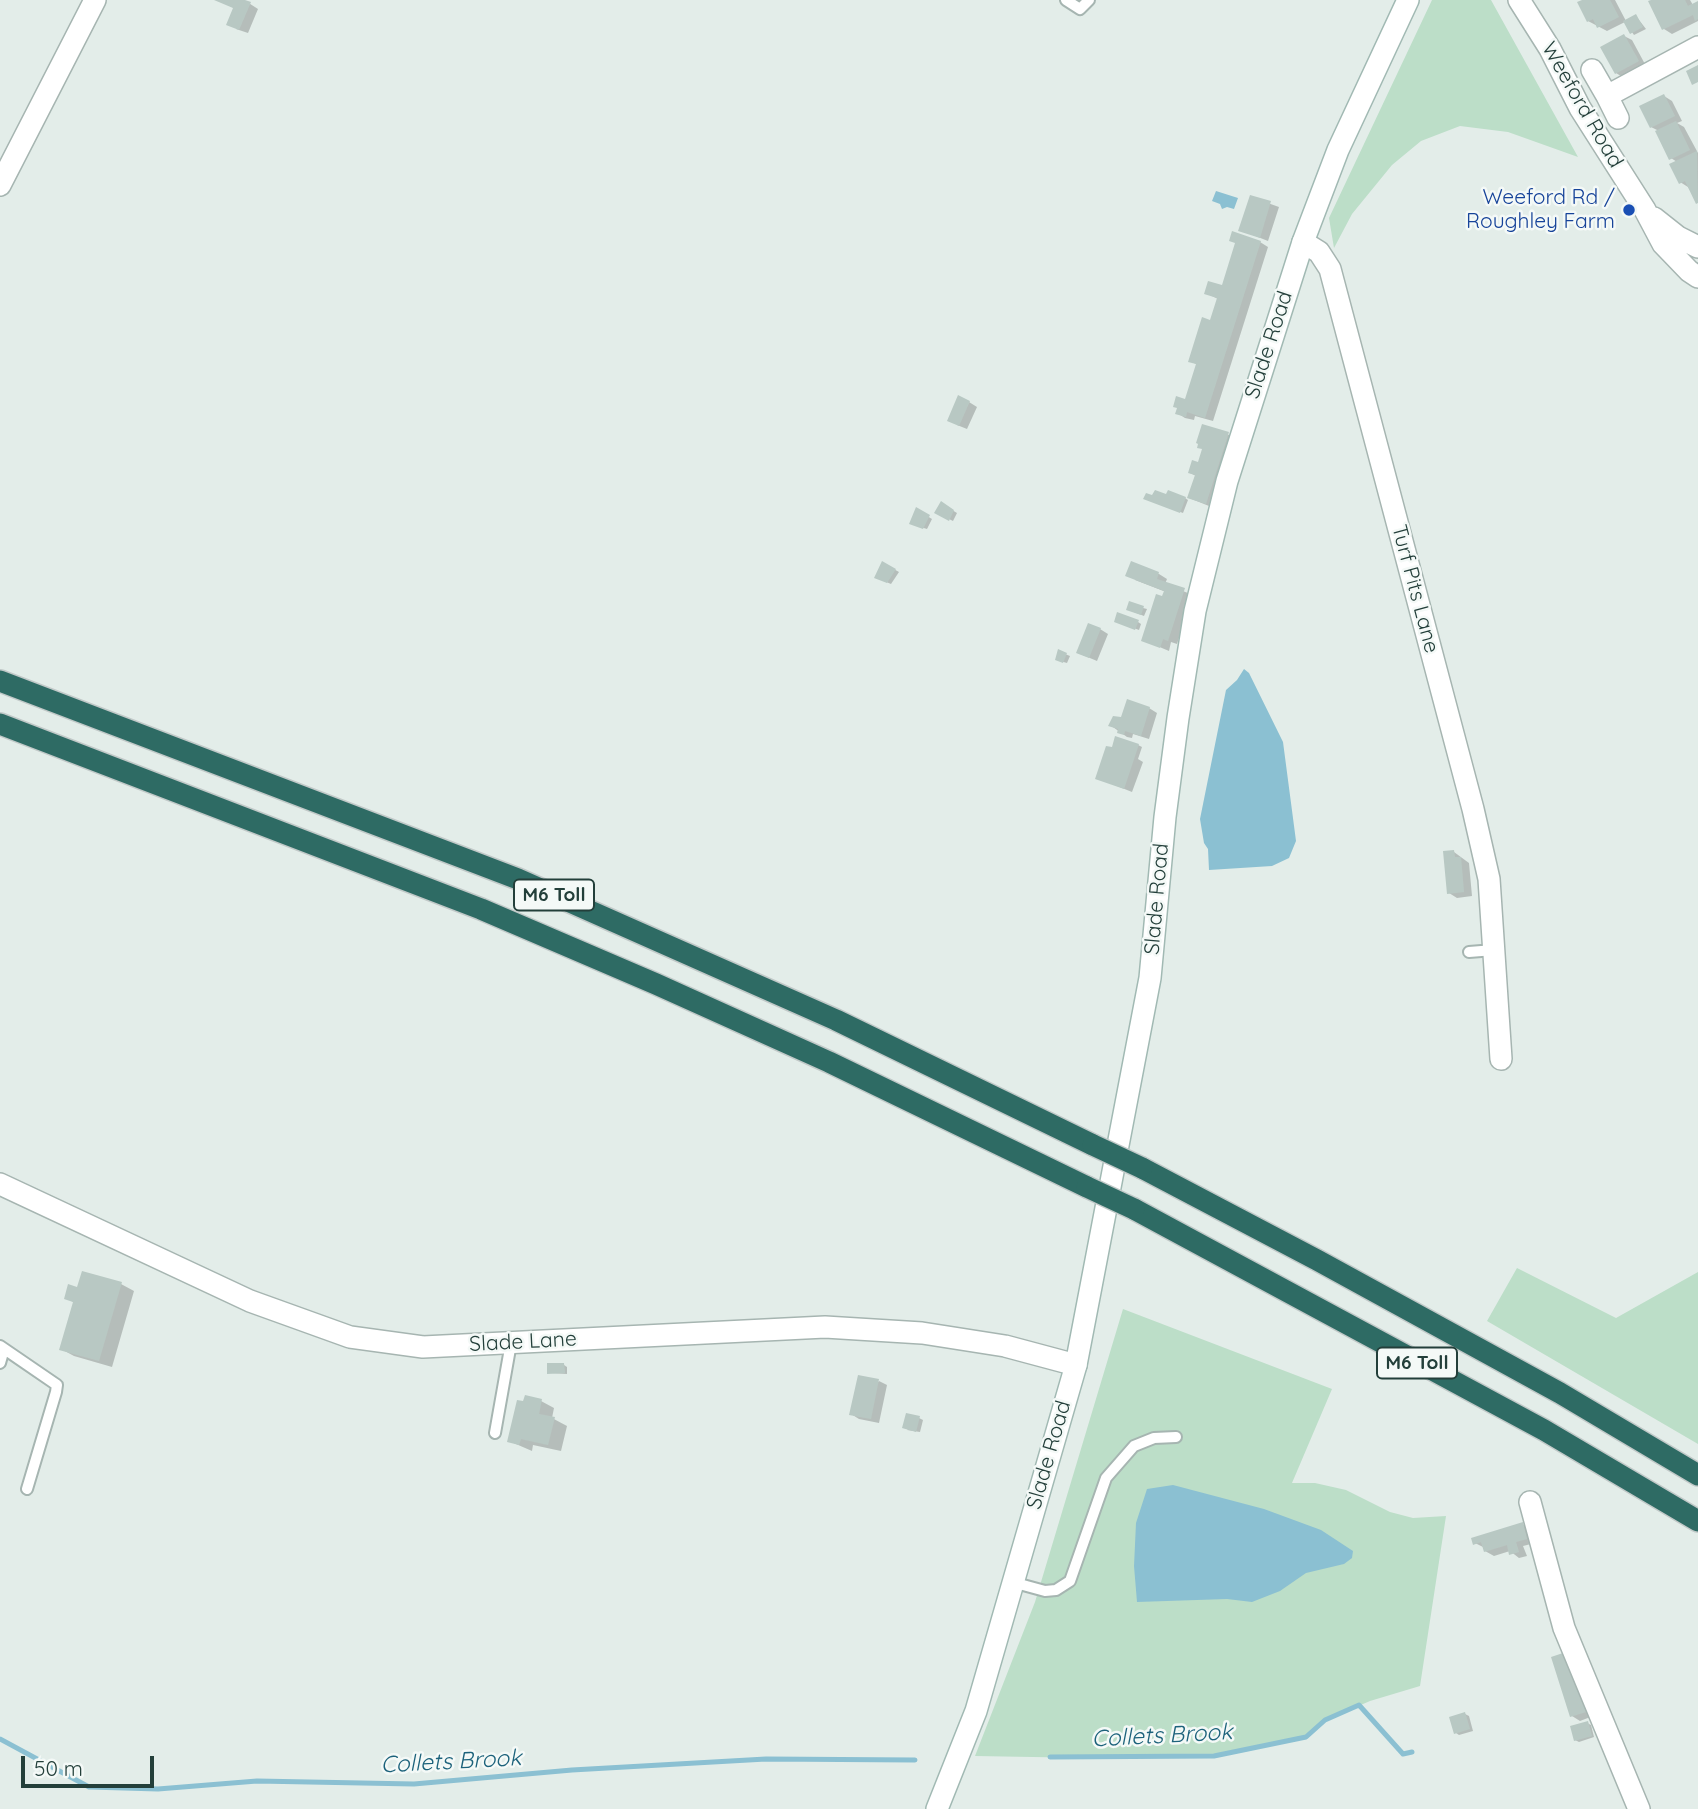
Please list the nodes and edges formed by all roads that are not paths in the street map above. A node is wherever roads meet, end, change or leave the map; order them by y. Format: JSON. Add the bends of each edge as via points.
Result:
{"nodes":[{"id":1,"x":95,"y":0,"type":"edge"},
{"id":2,"x":1066,"y":0,"type":"edge"},
{"id":3,"x":1089,"y":0,"type":"edge"},
{"id":4,"x":1408,"y":0,"type":"edge"},
{"id":5,"x":1519,"y":0,"type":"edge"},
{"id":6,"x":1698,"y":47,"type":"edge"},
{"id":7,"x":1592,"y":70,"type":"dead end"},
{"id":8,"x":1607,"y":96,"type":"junction"},
{"id":9,"x":1618,"y":118,"type":"dead end"},
{"id":10,"x":0,"y":185,"type":"edge"},
{"id":11,"x":1644,"y":210,"type":"junction"},
{"id":12,"x":1303,"y":242,"type":"junction"},
{"id":13,"x":1698,"y":247,"type":"edge"},
{"id":14,"x":1698,"y":277,"type":"edge"},
{"id":15,"x":0,"y":681,"type":"edge"},
{"id":16,"x":0,"y":724,"type":"edge"},
{"id":17,"x":1494,"y":950,"type":"junction"},
{"id":18,"x":1469,"y":952,"type":"dead end"},
{"id":19,"x":1501,"y":1059,"type":"dead end"},
{"id":20,"x":0,"y":1184,"type":"edge"},
{"id":21,"x":511,"y":1343,"type":"junction"},
{"id":22,"x":2,"y":1348,"type":"edge"},
{"id":23,"x":0,"y":1363,"type":"edge"},
{"id":24,"x":1076,"y":1365,"type":"junction"},
{"id":25,"x":495,"y":1433,"type":"dead end"},
{"id":26,"x":1176,"y":1437,"type":"dead end"},
{"id":27,"x":1698,"y":1475,"type":"edge"},
{"id":28,"x":27,"y":1489,"type":"dead end"},
{"id":29,"x":1530,"y":1503,"type":"dead end"},
{"id":30,"x":1698,"y":1521,"type":"edge"},
{"id":31,"x":1012,"y":1582,"type":"junction"},
{"id":32,"x":937,"y":1809,"type":"edge"},
{"id":33,"x":1639,"y":1809,"type":"edge"}],
"edges":[{"from":1,"to":10,"type":"street"},
{"from":2,"to":3,"type":"lane","via":[[1080,9]]},
{"from":4,"to":12,"type":"street","name":"Slade Road","via":[[1338,150]]},
{"from":5,"to":11,"type":"street","name":"Weeford Road"},
{"from":6,"to":8,"type":"street"},
{"from":7,"to":8,"type":"street"},
{"from":8,"to":9,"type":"street"},
{"from":11,"to":13,"type":"street","name":"Weeford Road"},
{"from":11,"to":14,"type":"street","name":"Weeford Road","via":[[1663,244]]},
{"from":12,"to":17,"type":"street","name":"Turf Pits Lane","via":[[1319,252],[1330,269],[1473,809],[1489,879]]},
{"from":12,"to":24,"type":"street","name":"Slade Road","via":[[1240,433],[1195,611],[1165,817],[1150,978]]},
{"from":15,"to":27,"type":"highway","number":"M6 Toll","bridge":true,"via":[[518,879],[836,1020],[1142,1168],[1317,1260],[1560,1393]]},
{"from":16,"to":30,"type":"highway","number":"M6 Toll","bridge":true,"via":[[493,914],[829,1062],[1134,1209],[1544,1430]]},
{"from":17,"to":18,"type":"lane"},
{"from":17,"to":19,"type":"street","name":"Turf Pits Lane"},
{"from":20,"to":21,"type":"street","name":"Slade Lane","via":[[250,1301],[350,1337],[423,1348]]},
{"from":21,"to":24,"type":"street","name":"Slade Lane","via":[[825,1327],[922,1333],[1005,1346]]},
{"from":21,"to":25,"type":"lane"},
{"from":22,"to":23,"type":"lane"},
{"from":22,"to":28,"type":"lane","via":[[57,1385]]},
{"from":24,"to":31,"type":"street","name":"Slade Road"},
{"from":26,"to":31,"type":"lane","via":[[1154,1438],[1134,1446],[1106,1478],[1070,1580],[1056,1590],[1045,1591]]},
{"from":29,"to":33,"type":"street","via":[[1564,1628]]},
{"from":31,"to":32,"type":"street","name":"Slade Road","via":[[976,1711]]}]}
